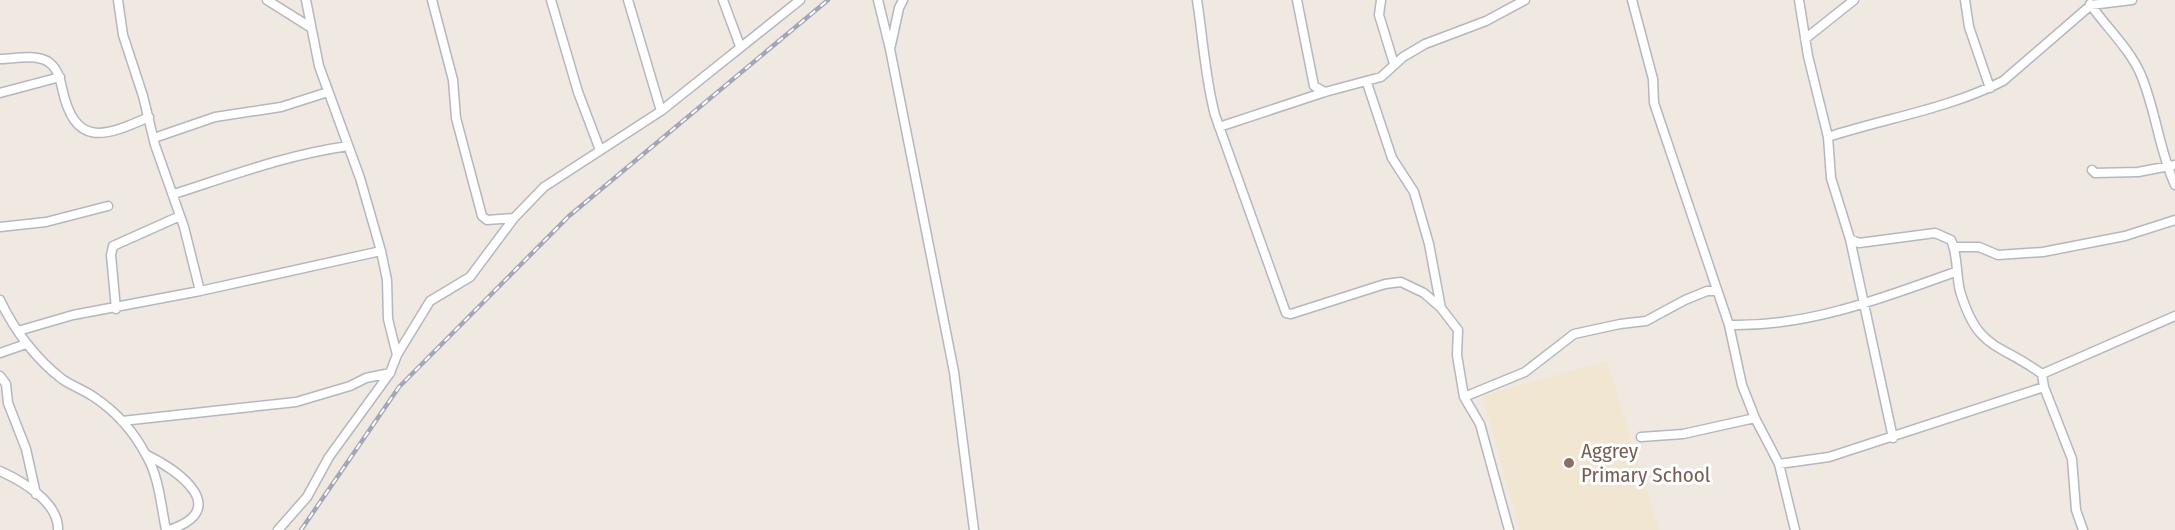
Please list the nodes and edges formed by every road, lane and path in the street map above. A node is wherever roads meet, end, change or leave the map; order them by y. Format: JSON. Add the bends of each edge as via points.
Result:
{"nodes":[{"id":1,"x":118,"y":0,"type":"edge"},
{"id":2,"x":267,"y":0,"type":"edge"},
{"id":3,"x":306,"y":0,"type":"edge"},
{"id":4,"x":432,"y":0,"type":"edge"},
{"id":5,"x":551,"y":0,"type":"edge"},
{"id":6,"x":628,"y":0,"type":"edge"},
{"id":7,"x":723,"y":0,"type":"edge"},
{"id":8,"x":800,"y":0,"type":"edge"},
{"id":9,"x":878,"y":0,"type":"edge"},
{"id":10,"x":903,"y":0,"type":"edge"},
{"id":11,"x":1200,"y":0,"type":"edge"},
{"id":12,"x":1297,"y":0,"type":"edge"},
{"id":13,"x":1381,"y":0,"type":"edge"},
{"id":14,"x":1525,"y":0,"type":"edge"},
{"id":15,"x":1632,"y":0,"type":"edge"},
{"id":16,"x":1799,"y":0,"type":"edge"},
{"id":17,"x":1854,"y":0,"type":"edge"},
{"id":18,"x":1965,"y":0,"type":"edge"},
{"id":19,"x":2132,"y":0,"type":"edge"},
{"id":20,"x":2090,"y":3,"type":"edge"},
{"id":21,"x":310,"y":27,"type":"junction"},
{"id":22,"x":1804,"y":39,"type":"junction"},
{"id":23,"x":740,"y":46,"type":"junction"},
{"id":24,"x":890,"y":49,"type":"junction"},
{"id":25,"x":0,"y":59,"type":"edge"},
{"id":26,"x":1394,"y":64,"type":"junction"},
{"id":27,"x":60,"y":77,"type":"junction"},
{"id":28,"x":1367,"y":82,"type":"junction"},
{"id":29,"x":1990,"y":88,"type":"junction"},
{"id":30,"x":328,"y":92,"type":"junction"},
{"id":31,"x":1324,"y":92,"type":"junction"},
{"id":32,"x":0,"y":93,"type":"edge"},
{"id":33,"x":661,"y":111,"type":"junction"},
{"id":34,"x":149,"y":117,"type":"junction"},
{"id":35,"x":1219,"y":127,"type":"junction"},
{"id":36,"x":1828,"y":137,"type":"junction"},
{"id":37,"x":154,"y":138,"type":"junction"},
{"id":38,"x":348,"y":146,"type":"junction"},
{"id":39,"x":600,"y":150,"type":"junction"},
{"id":40,"x":2171,"y":166,"type":"edge"},
{"id":41,"x":2092,"y":170,"type":"dead end"},
{"id":42,"x":2175,"y":185,"type":"edge"},
{"id":43,"x":174,"y":194,"type":"junction"},
{"id":44,"x":108,"y":206,"type":"dead end"},
{"id":45,"x":180,"y":216,"type":"junction"},
{"id":46,"x":514,"y":218,"type":"junction"},
{"id":47,"x":2175,"y":220,"type":"edge"},
{"id":48,"x":0,"y":226,"type":"edge"},
{"id":49,"x":1850,"y":239,"type":"junction"},
{"id":50,"x":1954,"y":247,"type":"junction"},
{"id":51,"x":381,"y":251,"type":"junction"},
{"id":52,"x":1955,"y":272,"type":"junction"},
{"id":53,"x":200,"y":291,"type":"junction"},
{"id":54,"x":1717,"y":291,"type":"junction"},
{"id":55,"x":0,"y":300,"type":"edge"},
{"id":56,"x":1863,"y":305,"type":"junction"},
{"id":57,"x":1441,"y":308,"type":"junction"},
{"id":58,"x":116,"y":309,"type":"junction"},
{"id":59,"x":2175,"y":316,"type":"edge"},
{"id":60,"x":1730,"y":325,"type":"junction"},
{"id":61,"x":18,"y":331,"type":"junction"},
{"id":62,"x":26,"y":344,"type":"junction"},
{"id":63,"x":0,"y":353,"type":"edge"},
{"id":64,"x":398,"y":355,"type":"junction"},
{"id":65,"x":390,"y":373,"type":"junction"},
{"id":66,"x":2042,"y":374,"type":"junction"},
{"id":67,"x":0,"y":376,"type":"edge"},
{"id":68,"x":2044,"y":387,"type":"junction"},
{"id":69,"x":1464,"y":397,"type":"junction"},
{"id":70,"x":1755,"y":418,"type":"junction"},
{"id":71,"x":122,"y":421,"type":"junction"},
{"id":72,"x":1641,"y":437,"type":"dead end"},
{"id":73,"x":1893,"y":438,"type":"junction"},
{"id":74,"x":147,"y":455,"type":"junction"},
{"id":75,"x":1779,"y":464,"type":"junction"},
{"id":76,"x":0,"y":471,"type":"edge"},
{"id":77,"x":36,"y":494,"type":"junction"},
{"id":78,"x":58,"y":530,"type":"edge"},
{"id":79,"x":168,"y":530,"type":"edge"},
{"id":80,"x":278,"y":530,"type":"edge"},
{"id":81,"x":974,"y":530,"type":"edge"},
{"id":82,"x":1509,"y":530,"type":"edge"},
{"id":83,"x":1795,"y":530,"type":"edge"},
{"id":84,"x":2083,"y":530,"type":"edge"}],
"edges":[{"from":1,"to":34,"type":"street","via":[[123,35]]},
{"from":2,"to":21,"type":"street"},
{"from":3,"to":21,"type":"street"},
{"from":4,"to":46,"type":"street","via":[[453,80],[456,117],[482,216],[488,220]]},
{"from":5,"to":39,"type":"street"},
{"from":6,"to":33,"type":"street"},
{"from":7,"to":23,"type":"street"},
{"from":8,"to":23,"type":"street"},
{"from":9,"to":24,"type":"street"},
{"from":10,"to":24,"type":"street"},
{"from":11,"to":35,"type":"street","via":[[1209,93]]},
{"from":12,"to":31,"type":"street","via":[[1310,74],[1314,86]]},
{"from":13,"to":26,"type":"street","via":[[1380,15]]},
{"from":14,"to":26,"type":"street","via":[[1486,21],[1425,44]]},
{"from":15,"to":54,"type":"street","via":[[1653,79],[1653,103]]},
{"from":16,"to":22,"type":"street"},
{"from":17,"to":22,"type":"street"},
{"from":18,"to":29,"type":"street","via":[[1969,27]]},
{"from":19,"to":20,"type":"street"},
{"from":20,"to":29,"type":"street","via":[[2003,81]]},
{"from":20,"to":40,"type":"street","via":[[2140,73]]},
{"from":21,"to":30,"type":"street"},
{"from":22,"to":36,"type":"street"},
{"from":23,"to":33,"type":"street"},
{"from":24,"to":81,"type":"street","via":[[954,372]]},
{"from":25,"to":27,"type":"street","via":[[45,60]]},
{"from":26,"to":28,"type":"street","via":[[1381,77]]},
{"from":27,"to":32,"type":"street"},
{"from":27,"to":34,"type":"street","via":[[71,117],[83,131],[115,132]]},
{"from":28,"to":31,"type":"street"},
{"from":28,"to":57,"type":"street","via":[[1392,158],[1414,192],[1430,244]]},
{"from":29,"to":36,"type":"street","via":[[1915,115],[1867,124]]},
{"from":30,"to":37,"type":"street","via":[[281,106],[215,117]]},
{"from":30,"to":38,"type":"street"},
{"from":31,"to":35,"type":"street"},
{"from":33,"to":39,"type":"street"},
{"from":34,"to":37,"type":"street"},
{"from":35,"to":57,"type":"street","via":[[1286,313],[1401,282],[1424,293]]},
{"from":36,"to":49,"type":"street","via":[[1831,178]]},
{"from":37,"to":43,"type":"street"},
{"from":38,"to":43,"type":"street","via":[[300,153]]},
{"from":38,"to":51,"type":"street"},
{"from":39,"to":46,"type":"street","via":[[544,187]]},
{"from":40,"to":41,"type":"street","via":[[2113,174]]},
{"from":40,"to":42,"type":"street"},
{"from":43,"to":45,"type":"street"},
{"from":44,"to":48,"type":"street","via":[[46,222]]},
{"from":45,"to":53,"type":"street"},
{"from":45,"to":58,"type":"street","via":[[113,246]]},
{"from":46,"to":64,"type":"street","via":[[470,277],[430,301]]},
{"from":47,"to":50,"type":"street","via":[[2126,236],[2043,252],[1998,255],[1979,248]]},
{"from":49,"to":50,"type":"street","via":[[1859,243],[1935,233],[1951,240]]},
{"from":49,"to":56,"type":"street"},
{"from":50,"to":52,"type":"street"},
{"from":51,"to":53,"type":"street"},
{"from":51,"to":64,"type":"street","via":[[388,319]]},
{"from":52,"to":56,"type":"street"},
{"from":52,"to":66,"type":"street","via":[[1978,334]]},
{"from":53,"to":58,"type":"street"},
{"from":54,"to":60,"type":"street"},
{"from":54,"to":69,"type":"street","via":[[1685,300],[1646,321],[1574,334],[1525,372]]},
{"from":55,"to":61,"type":"street"},
{"from":56,"to":60,"type":"street","via":[[1785,321]]},
{"from":56,"to":73,"type":"street"},
{"from":57,"to":69,"type":"street","via":[[1458,330],[1457,355]]},
{"from":58,"to":61,"type":"street","via":[[73,315]]},
{"from":59,"to":66,"type":"street"},
{"from":60,"to":70,"type":"street","via":[[1742,385]]},
{"from":61,"to":62,"type":"street"},
{"from":62,"to":63,"type":"street"},
{"from":62,"to":71,"type":"street","via":[[62,378]]},
{"from":64,"to":65,"type":"street"},
{"from":65,"to":71,"type":"street","via":[[296,402]]},
{"from":65,"to":80,"type":"street","via":[[329,457],[307,497]]},
{"from":66,"to":68,"type":"street"},
{"from":67,"to":77,"type":"street","via":[[27,449]]},
{"from":68,"to":73,"type":"street"},
{"from":68,"to":84,"type":"street","via":[[2072,459],[2076,510]]},
{"from":69,"to":82,"type":"street","via":[[1483,432]]},
{"from":70,"to":72,"type":"street","via":[[1683,434]]},
{"from":70,"to":75,"type":"street"},
{"from":71,"to":74,"type":"street"},
{"from":73,"to":75,"type":"street","via":[[1829,457]]},
{"from":74,"to":79,"type":"street"},
{"from":74,"to":79,"type":"street","via":[[167,465],[200,498],[191,517]]},
{"from":75,"to":83,"type":"street"},
{"from":76,"to":77,"type":"street"},
{"from":77,"to":78,"type":"street","via":[[54,511]]}]}
